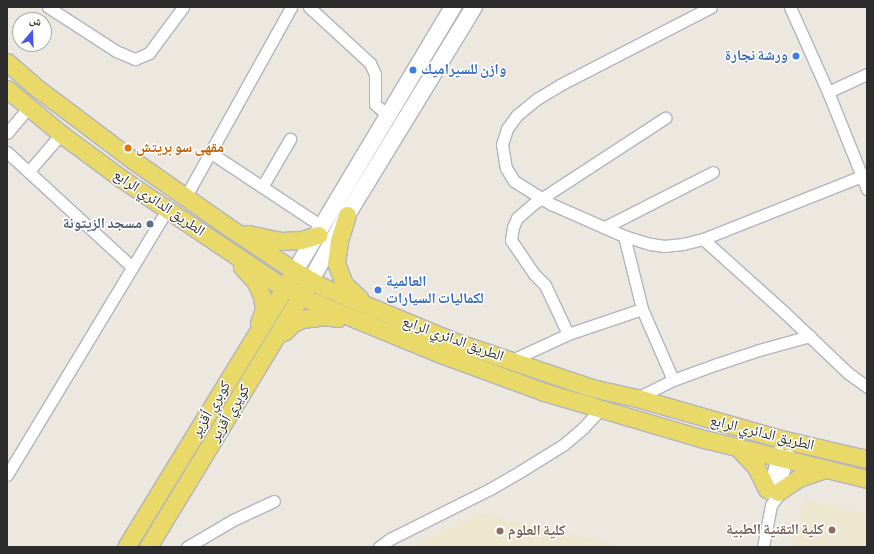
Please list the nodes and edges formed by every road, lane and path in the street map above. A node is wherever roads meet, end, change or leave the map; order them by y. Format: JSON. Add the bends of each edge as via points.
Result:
{"nodes":[{"id":1,"x":48,"y":7,"type":"edge"},
{"id":2,"x":183,"y":7,"type":"edge"},
{"id":3,"x":291,"y":7,"type":"edge"},
{"id":4,"x":309,"y":7,"type":"edge"},
{"id":5,"x":453,"y":7,"type":"edge"},
{"id":6,"x":474,"y":7,"type":"edge"},
{"id":7,"x":711,"y":7,"type":"edge"},
{"id":8,"x":790,"y":7,"type":"edge"},
{"id":9,"x":7,"y":62,"type":"edge"},
{"id":10,"x":867,"y":74,"type":"edge"},
{"id":11,"x":7,"y":89,"type":"edge"},
{"id":12,"x":828,"y":92,"type":"junction"},
{"id":13,"x":29,"y":108,"type":"junction"},
{"id":14,"x":388,"y":116,"type":"junction"},
{"id":15,"x":665,"y":118,"type":"dead end"},
{"id":16,"x":7,"y":133,"type":"edge"},
{"id":17,"x":61,"y":134,"type":"junction"},
{"id":18,"x":290,"y":138,"type":"dead end"},
{"id":19,"x":7,"y":152,"type":"edge"},
{"id":20,"x":211,"y":153,"type":"junction"},
{"id":21,"x":29,"y":171,"type":"junction"},
{"id":22,"x":713,"y":172,"type":"dead end"},
{"id":23,"x":864,"y":175,"type":"edge"},
{"id":24,"x":262,"y":187,"type":"junction"},
{"id":25,"x":867,"y":189,"type":"edge"},
{"id":26,"x":186,"y":196,"type":"junction"},
{"id":27,"x":542,"y":199,"type":"junction"},
{"id":28,"x":167,"y":210,"type":"junction"},
{"id":29,"x":347,"y":215,"type":"junction"},
{"id":30,"x":227,"y":226,"type":"junction"},
{"id":31,"x":605,"y":227,"type":"junction"},
{"id":32,"x":320,"y":231,"type":"junction"},
{"id":33,"x":624,"y":236,"type":"junction"},
{"id":34,"x":703,"y":239,"type":"junction"},
{"id":35,"x":224,"y":248,"type":"junction"},
{"id":36,"x":132,"y":267,"type":"junction"},
{"id":37,"x":295,"y":271,"type":"junction"},
{"id":38,"x":311,"y":280,"type":"junction"},
{"id":39,"x":286,"y":287,"type":"junction"},
{"id":40,"x":302,"y":296,"type":"junction"},
{"id":41,"x":642,"y":309,"type":"junction"},
{"id":42,"x":376,"y":310,"type":"junction"},
{"id":43,"x":355,"y":320,"type":"junction"},
{"id":44,"x":568,"y":334,"type":"junction"},
{"id":45,"x":810,"y":336,"type":"junction"},
{"id":46,"x":252,"y":342,"type":"junction"},
{"id":47,"x":268,"y":351,"type":"junction"},
{"id":48,"x":512,"y":360,"type":"junction"},
{"id":49,"x":673,"y":380,"type":"junction"},
{"id":50,"x":865,"y":381,"type":"edge"},
{"id":51,"x":637,"y":398,"type":"junction"},
{"id":52,"x":601,"y":409,"type":"junction"},
{"id":53,"x":786,"y":440,"type":"junction"},
{"id":54,"x":739,"y":449,"type":"junction"},
{"id":55,"x":782,"y":459,"type":"junction"},
{"id":56,"x":867,"y":459,"type":"edge"},
{"id":57,"x":825,"y":469,"type":"junction"},
{"id":58,"x":7,"y":475,"type":"edge"},
{"id":59,"x":867,"y":479,"type":"edge"},
{"id":60,"x":772,"y":496,"type":"junction"},
{"id":61,"x":274,"y":501,"type":"dead end"},
{"id":62,"x":126,"y":547,"type":"edge"},
{"id":63,"x":148,"y":547,"type":"edge"},
{"id":64,"x":187,"y":547,"type":"edge"},
{"id":65,"x":379,"y":547,"type":"edge"},
{"id":66,"x":763,"y":547,"type":"edge"}],
"edges":[{"from":1,"to":2,"type":"street","via":[[116,51],[134,59],[149,53]]},
{"from":3,"to":20,"type":"street"},
{"from":4,"to":14,"type":"street","via":[[370,63],[375,74],[375,104]]},
{"from":5,"to":14,"type":"main road"},
{"from":6,"to":29,"type":"main road"},
{"from":7,"to":27,"type":"street","via":[[560,85],[517,115],[507,129],[502,144],[506,168],[514,180]]},
{"from":8,"to":12,"type":"street"},
{"from":9,"to":26,"type":"main road","name":"الطريق الدائري الرابع","via":[[134,162]]},
{"from":10,"to":12,"type":"street"},
{"from":11,"to":13,"type":"main road","name":"الطريق الدائري الرابع"},
{"from":12,"to":23,"type":"street"},
{"from":13,"to":16,"type":"street"},
{"from":13,"to":17,"type":"main road","name":"الطريق الدائري الرابع"},
{"from":14,"to":32,"type":"main road"},
{"from":15,"to":27,"type":"street"},
{"from":17,"to":21,"type":"street"},
{"from":17,"to":28,"type":"main road","name":"الطريق الدائري الرابع"},
{"from":18,"to":24,"type":"street"},
{"from":19,"to":21,"type":"street"},
{"from":20,"to":24,"type":"street"},
{"from":20,"to":26,"type":"street"},
{"from":21,"to":36,"type":"street"},
{"from":22,"to":31,"type":"street"},
{"from":23,"to":25,"type":"street"},
{"from":23,"to":34,"type":"street"},
{"from":24,"to":32,"type":"street"},
{"from":26,"to":30,"type":"main road","name":"الطريق الدائري الرابع"},
{"from":27,"to":31,"type":"street"},
{"from":27,"to":44,"type":"street","via":[[517,218],[510,240],[545,285]]},
{"from":28,"to":35,"type":"main road","name":"الطريق الدائري الرابع"},
{"from":28,"to":36,"type":"street"},
{"from":29,"to":38,"type":"main road"},
{"from":29,"to":42,"type":"main road","via":[[336,255],[338,270],[344,284]]},
{"from":30,"to":32,"type":"main road","via":[[254,236],[280,241],[302,240]]},
{"from":30,"to":37,"type":"main road","name":"الطريق الدائري الرابع"},
{"from":31,"to":33,"type":"street"},
{"from":32,"to":37,"type":"main road"},
{"from":33,"to":34,"type":"street","via":[[664,246]]},
{"from":33,"to":41,"type":"street"},
{"from":34,"to":45,"type":"street"},
{"from":35,"to":39,"type":"main road","name":"الطريق الدائري الرابع"},
{"from":35,"to":46,"type":"main road","via":[[256,282],[262,297],[264,309]]},
{"from":36,"to":58,"type":"street"},
{"from":37,"to":38,"type":"main road","name":"الطريق الدائري الرابع"},
{"from":37,"to":39,"type":"main road","name":"كوبري أقزير"},
{"from":38,"to":40,"type":"main road","name":"كويري أقزير"},
{"from":38,"to":42,"type":"main road","name":"الطريق الدائري الرابع"},
{"from":39,"to":40,"type":"main road","name":"الطريق الدائري الرابع"},
{"from":39,"to":46,"type":"main road","name":"كوبري أقزير"},
{"from":40,"to":43,"type":"main road","name":"الطريق الدائري الرابع"},
{"from":40,"to":47,"type":"main road","name":"كويري أقزير"},
{"from":41,"to":44,"type":"street"},
{"from":41,"to":49,"type":"street"},
{"from":42,"to":48,"type":"main road","name":"الطريق الدائري الرابع","via":[[452,341]]},
{"from":43,"to":47,"type":"main road","via":[[325,316],[302,319],[287,329]]},
{"from":43,"to":52,"type":"main road","name":"الطريق الدائري الرابع","via":[[443,355]]},
{"from":44,"to":48,"type":"street"},
{"from":45,"to":49,"type":"street","via":[[759,350]]},
{"from":45,"to":50,"type":"street"},
{"from":46,"to":62,"type":"main road","name":"كوبري أقزير"},
{"from":47,"to":63,"type":"main road","name":"كويري أقزير"},
{"from":48,"to":51,"type":"main road","name":"الطريق الدائري الرابع","via":[[592,388]]},
{"from":49,"to":51,"type":"street"},
{"from":51,"to":53,"type":"main road","name":"الطريق الدائري الرابع"},
{"from":52,"to":54,"type":"main road","name":"الطريق الدائري الرابع"},
{"from":52,"to":65,"type":"street","via":[[563,445],[490,489]]},
{"from":53,"to":55,"type":"street"},
{"from":53,"to":56,"type":"main road","name":"الطريق الدائري الرابع"},
{"from":54,"to":55,"type":"main road","name":"الطريق الدائري الرابع"},
{"from":54,"to":60,"type":"main road","via":[[756,467]]},
{"from":55,"to":57,"type":"main road","name":"الطريق الدائري الرابع"},
{"from":55,"to":60,"type":"street"},
{"from":57,"to":59,"type":"main road","name":"الطريق الدائري الرابع"},
{"from":57,"to":60,"type":"main road","via":[[803,476]]},
{"from":60,"to":66,"type":"street"},
{"from":61,"to":64,"type":"street","via":[[233,520]]}]}
